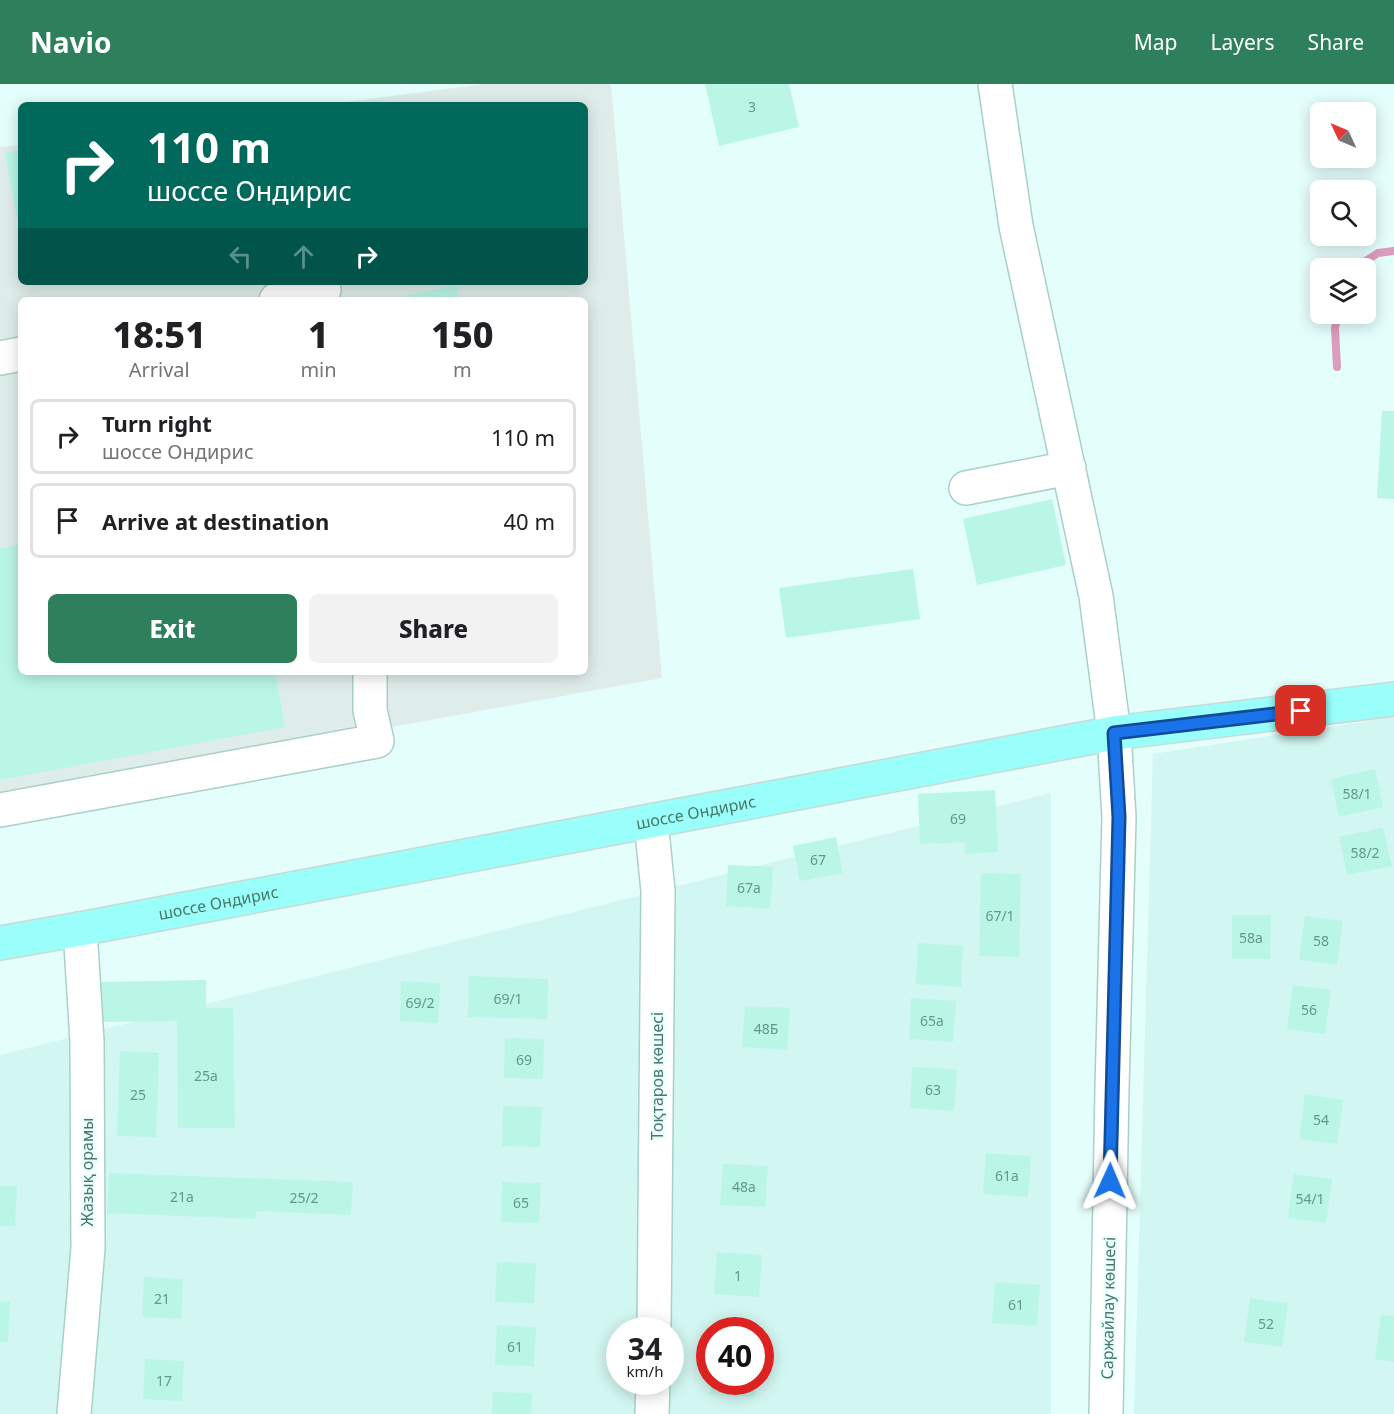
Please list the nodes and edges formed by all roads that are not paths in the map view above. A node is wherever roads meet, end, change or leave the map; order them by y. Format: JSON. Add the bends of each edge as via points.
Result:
{"nodes":[{"id":1,"x":996,"y":85,"type":"edge"},
{"id":2,"x":324,"y":290,"type":"dead end"},
{"id":3,"x":290,"y":297,"type":"edge"},
{"id":4,"x":18,"y":355,"type":"edge"},
{"id":5,"x":0,"y":358,"type":"edge"},
{"id":6,"x":1069,"y":468,"type":"junction"},
{"id":7,"x":966,"y":488,"type":"dead end"},
{"id":8,"x":370,"y":675,"type":"edge"},
{"id":9,"x":1394,"y":699,"type":"edge"},
{"id":10,"x":1114,"y":733,"type":"junction"},
{"id":11,"x":0,"y":810,"type":"edge"},
{"id":12,"x":651,"y":821,"type":"junction"},
{"id":13,"x":80,"y":929,"type":"junction"},
{"id":14,"x":0,"y":943,"type":"edge"},
{"id":15,"x":654,"y":1317,"type":"edge"},
{"id":16,"x":653,"y":1395,"type":"edge"},
{"id":17,"x":74,"y":1414,"type":"edge"},
{"id":18,"x":652,"y":1414,"type":"edge"},
{"id":19,"x":1114,"y":1414,"type":"edge"}],
"edges":[{"from":1,"to":6,"type":"street","name":"Саржайлау көшесі","via":[[1016,226]]},
{"from":2,"to":3,"type":"street"},
{"from":4,"to":5,"type":"street"},
{"from":6,"to":7,"type":"street"},
{"from":6,"to":10,"type":"street","name":"Саржайлау көшесі","via":[[1096,596]]},
{"from":8,"to":11,"type":"street","via":[[370,710],[377,741]]},
{"from":9,"to":10,"type":"main road","name":"шоссе Ондирис"},
{"from":10,"to":12,"type":"main road","name":"шоссе Ондирис"},
{"from":10,"to":19,"type":"street","name":"Саржайлау көшесі","via":[[1119,817],[1112,1101]]},
{"from":12,"to":13,"type":"main road","name":"шоссе Ондирис"},
{"from":12,"to":15,"type":"street","name":"Тоқтаров көшесі","via":[[658,891]]},
{"from":13,"to":14,"type":"main road","name":"шоссе Ондирис"},
{"from":13,"to":17,"type":"street","name":"Жазық орамы","via":[[87,1041],[88,1248]]},
{"from":16,"to":18,"type":"street"}]}
